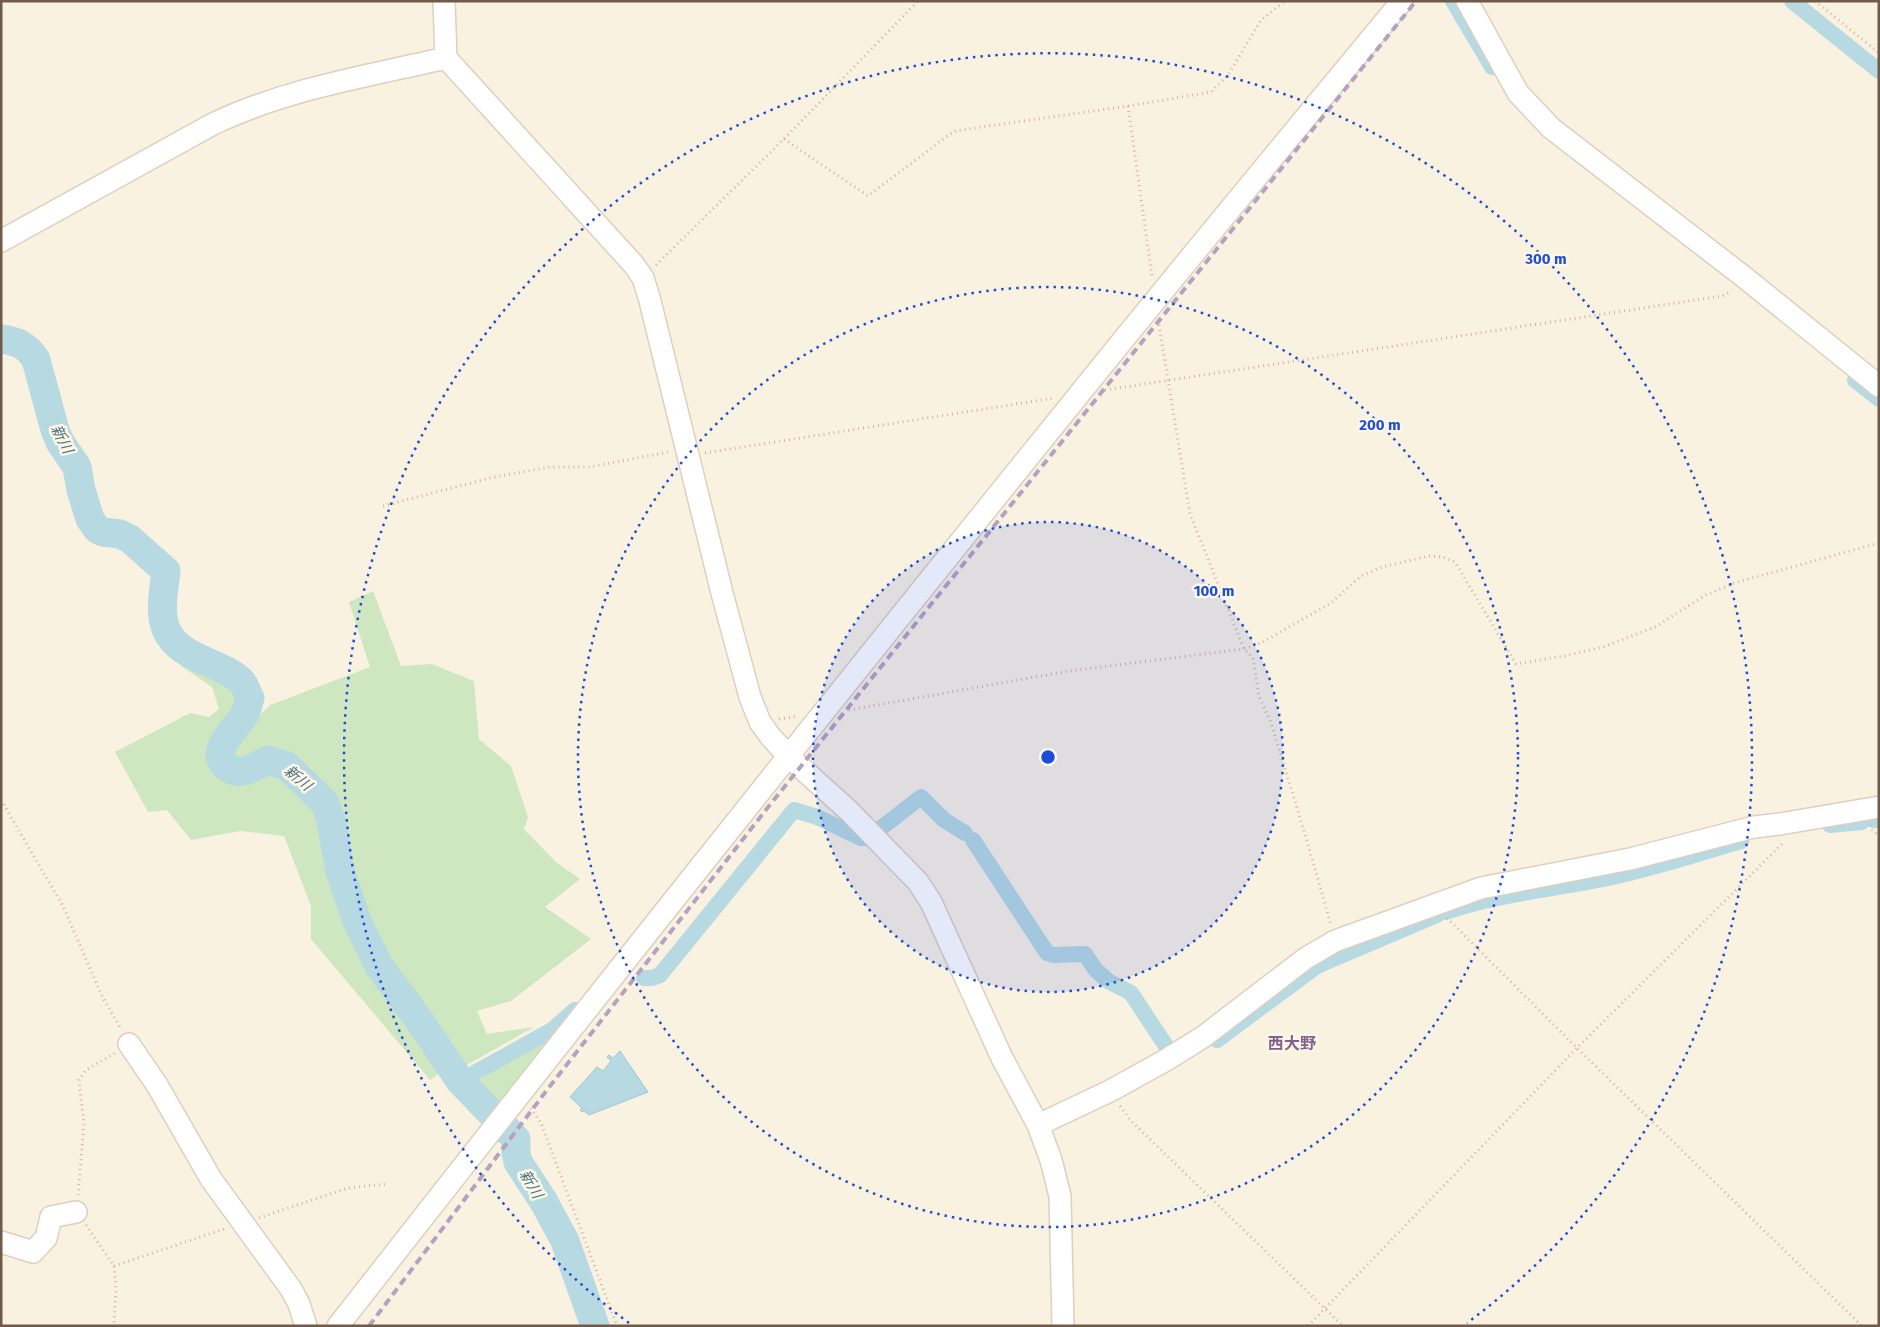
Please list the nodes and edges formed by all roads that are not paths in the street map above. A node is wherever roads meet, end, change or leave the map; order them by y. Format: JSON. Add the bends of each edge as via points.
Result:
{"nodes":[{"id":1,"x":444,"y":1,"type":"edge"},
{"id":2,"x":1402,"y":1,"type":"edge"},
{"id":3,"x":1467,"y":1,"type":"edge"},
{"id":4,"x":446,"y":58,"type":"junction"},
{"id":5,"x":1,"y":241,"type":"edge"},
{"id":6,"x":1879,"y":386,"type":"edge"},
{"id":7,"x":788,"y":756,"type":"junction"},
{"id":8,"x":1879,"y":807,"type":"edge"},
{"id":9,"x":129,"y":1044,"type":"road end"},
{"id":10,"x":1038,"y":1125,"type":"junction"},
{"id":11,"x":76,"y":1212,"type":"road end"},
{"id":12,"x":1,"y":1242,"type":"edge"},
{"id":13,"x":306,"y":1326,"type":"edge"},
{"id":14,"x":338,"y":1326,"type":"edge"},
{"id":15,"x":1063,"y":1326,"type":"edge"}],
"edges":[{"from":1,"to":4,"type":"street"},
{"from":2,"to":7,"type":"street","via":[[1079,394]]},
{"from":3,"to":6,"type":"street","via":[[1518,93],[1552,128]]},
{"from":4,"to":5,"type":"street","via":[[289,95],[242,110]]},
{"from":4,"to":7,"type":"street","via":[[643,278],[744,678],[760,722]]},
{"from":7,"to":10,"type":"street","via":[[849,811],[918,882],[931,902],[1002,1058]]},
{"from":7,"to":14,"type":"street"},
{"from":8,"to":10,"type":"street","via":[[1754,827],[1630,859],[1481,888],[1335,941],[1306,958],[1203,1037],[1166,1060]]},
{"from":9,"to":13,"type":"street","via":[[157,1084],[211,1180],[291,1289]]},
{"from":10,"to":15,"type":"street","via":[[1060,1196]]},
{"from":11,"to":12,"type":"street","via":[[51,1216],[46,1238],[34,1252]]}]}
